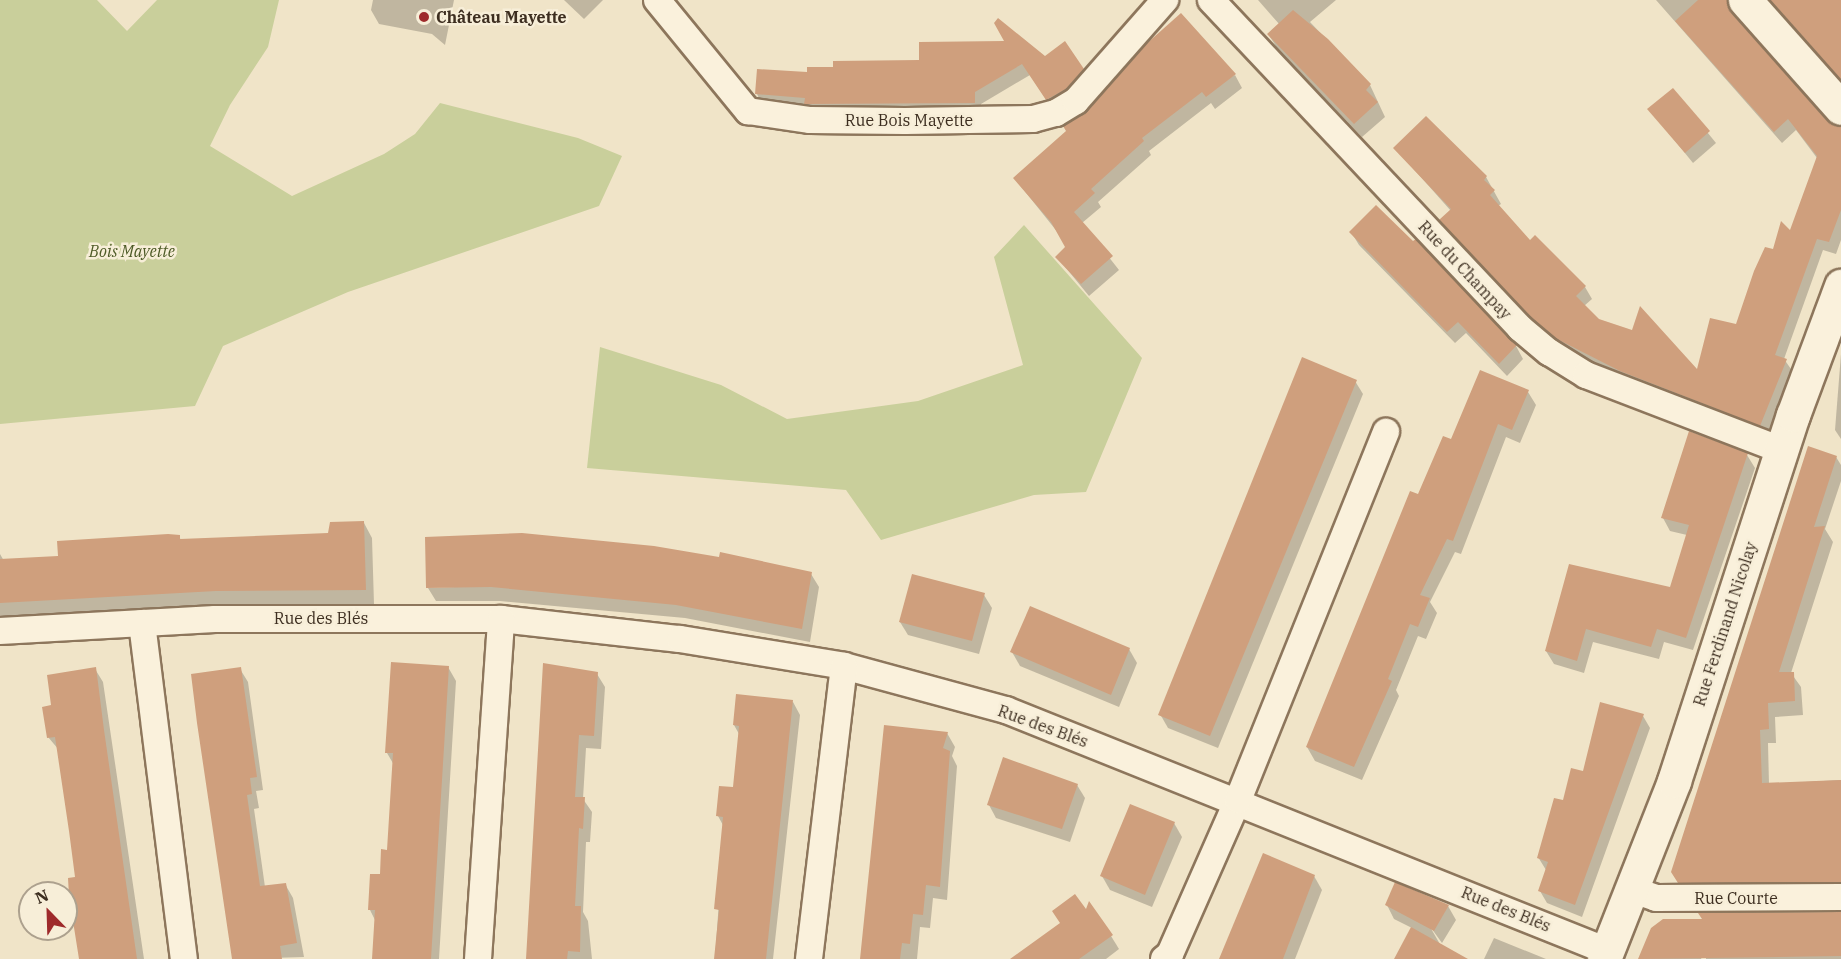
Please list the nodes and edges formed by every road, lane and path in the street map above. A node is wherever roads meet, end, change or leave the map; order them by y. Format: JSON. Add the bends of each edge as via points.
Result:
{"nodes":[{"id":1,"x":657,"y":0,"type":"edge"},
{"id":2,"x":1165,"y":0,"type":"edge"},
{"id":3,"x":1211,"y":0,"type":"edge"},
{"id":4,"x":1745,"y":0,"type":"edge"},
{"id":5,"x":1841,"y":108,"type":"edge"},
{"id":6,"x":1841,"y":286,"type":"edge"},
{"id":7,"x":1386,"y":432,"type":"dead end"},
{"id":8,"x":1781,"y":450,"type":"junction"},
{"id":9,"x":501,"y":619,"type":"junction"},
{"id":10,"x":142,"y":623,"type":"junction"},
{"id":11,"x":0,"y":631,"type":"edge"},
{"id":12,"x":844,"y":666,"type":"junction"},
{"id":13,"x":1238,"y":800,"type":"junction"},
{"id":14,"x":1632,"y":890,"type":"junction"},
{"id":15,"x":1841,"y":897,"type":"edge"},
{"id":16,"x":1605,"y":955,"type":"edge"},
{"id":17,"x":184,"y":959,"type":"edge"},
{"id":18,"x":478,"y":959,"type":"edge"},
{"id":19,"x":809,"y":959,"type":"edge"},
{"id":20,"x":1164,"y":959,"type":"edge"}],
"edges":[{"from":1,"to":2,"type":"street","name":"Rue Bois Mayette","via":[[748,111],[810,120],[905,121],[1033,119],[1056,113],[1076,101]]},
{"from":3,"to":8,"type":"street","name":"Rue du Champay","via":[[1520,328],[1549,352],[1586,375]]},
{"from":4,"to":5,"type":"street"},
{"from":6,"to":8,"type":"street","name":"Rue Ferdinand Nicolay"},
{"from":7,"to":13,"type":"street"},
{"from":8,"to":14,"type":"street","name":"Rue Ferdinand Nicolay","via":[[1685,748]]},
{"from":9,"to":10,"type":"street","name":"Rue des Blés"},
{"from":9,"to":12,"type":"street","name":"Rue des Blés","via":[[680,639]]},
{"from":9,"to":18,"type":"street"},
{"from":10,"to":11,"type":"street","name":"Rue des Blés"},
{"from":10,"to":17,"type":"street"},
{"from":12,"to":13,"type":"street","name":"Rue des Blés","via":[[1006,710]]},
{"from":12,"to":19,"type":"street"},
{"from":13,"to":16,"type":"street","name":"Rue des Blés"},
{"from":13,"to":20,"type":"street","via":[[1170,954]]},
{"from":14,"to":15,"type":"street","name":"Rue Courte","via":[[1656,898]]},
{"from":14,"to":16,"type":"street","name":"Rue Ferdinand Nicolay"}]}
